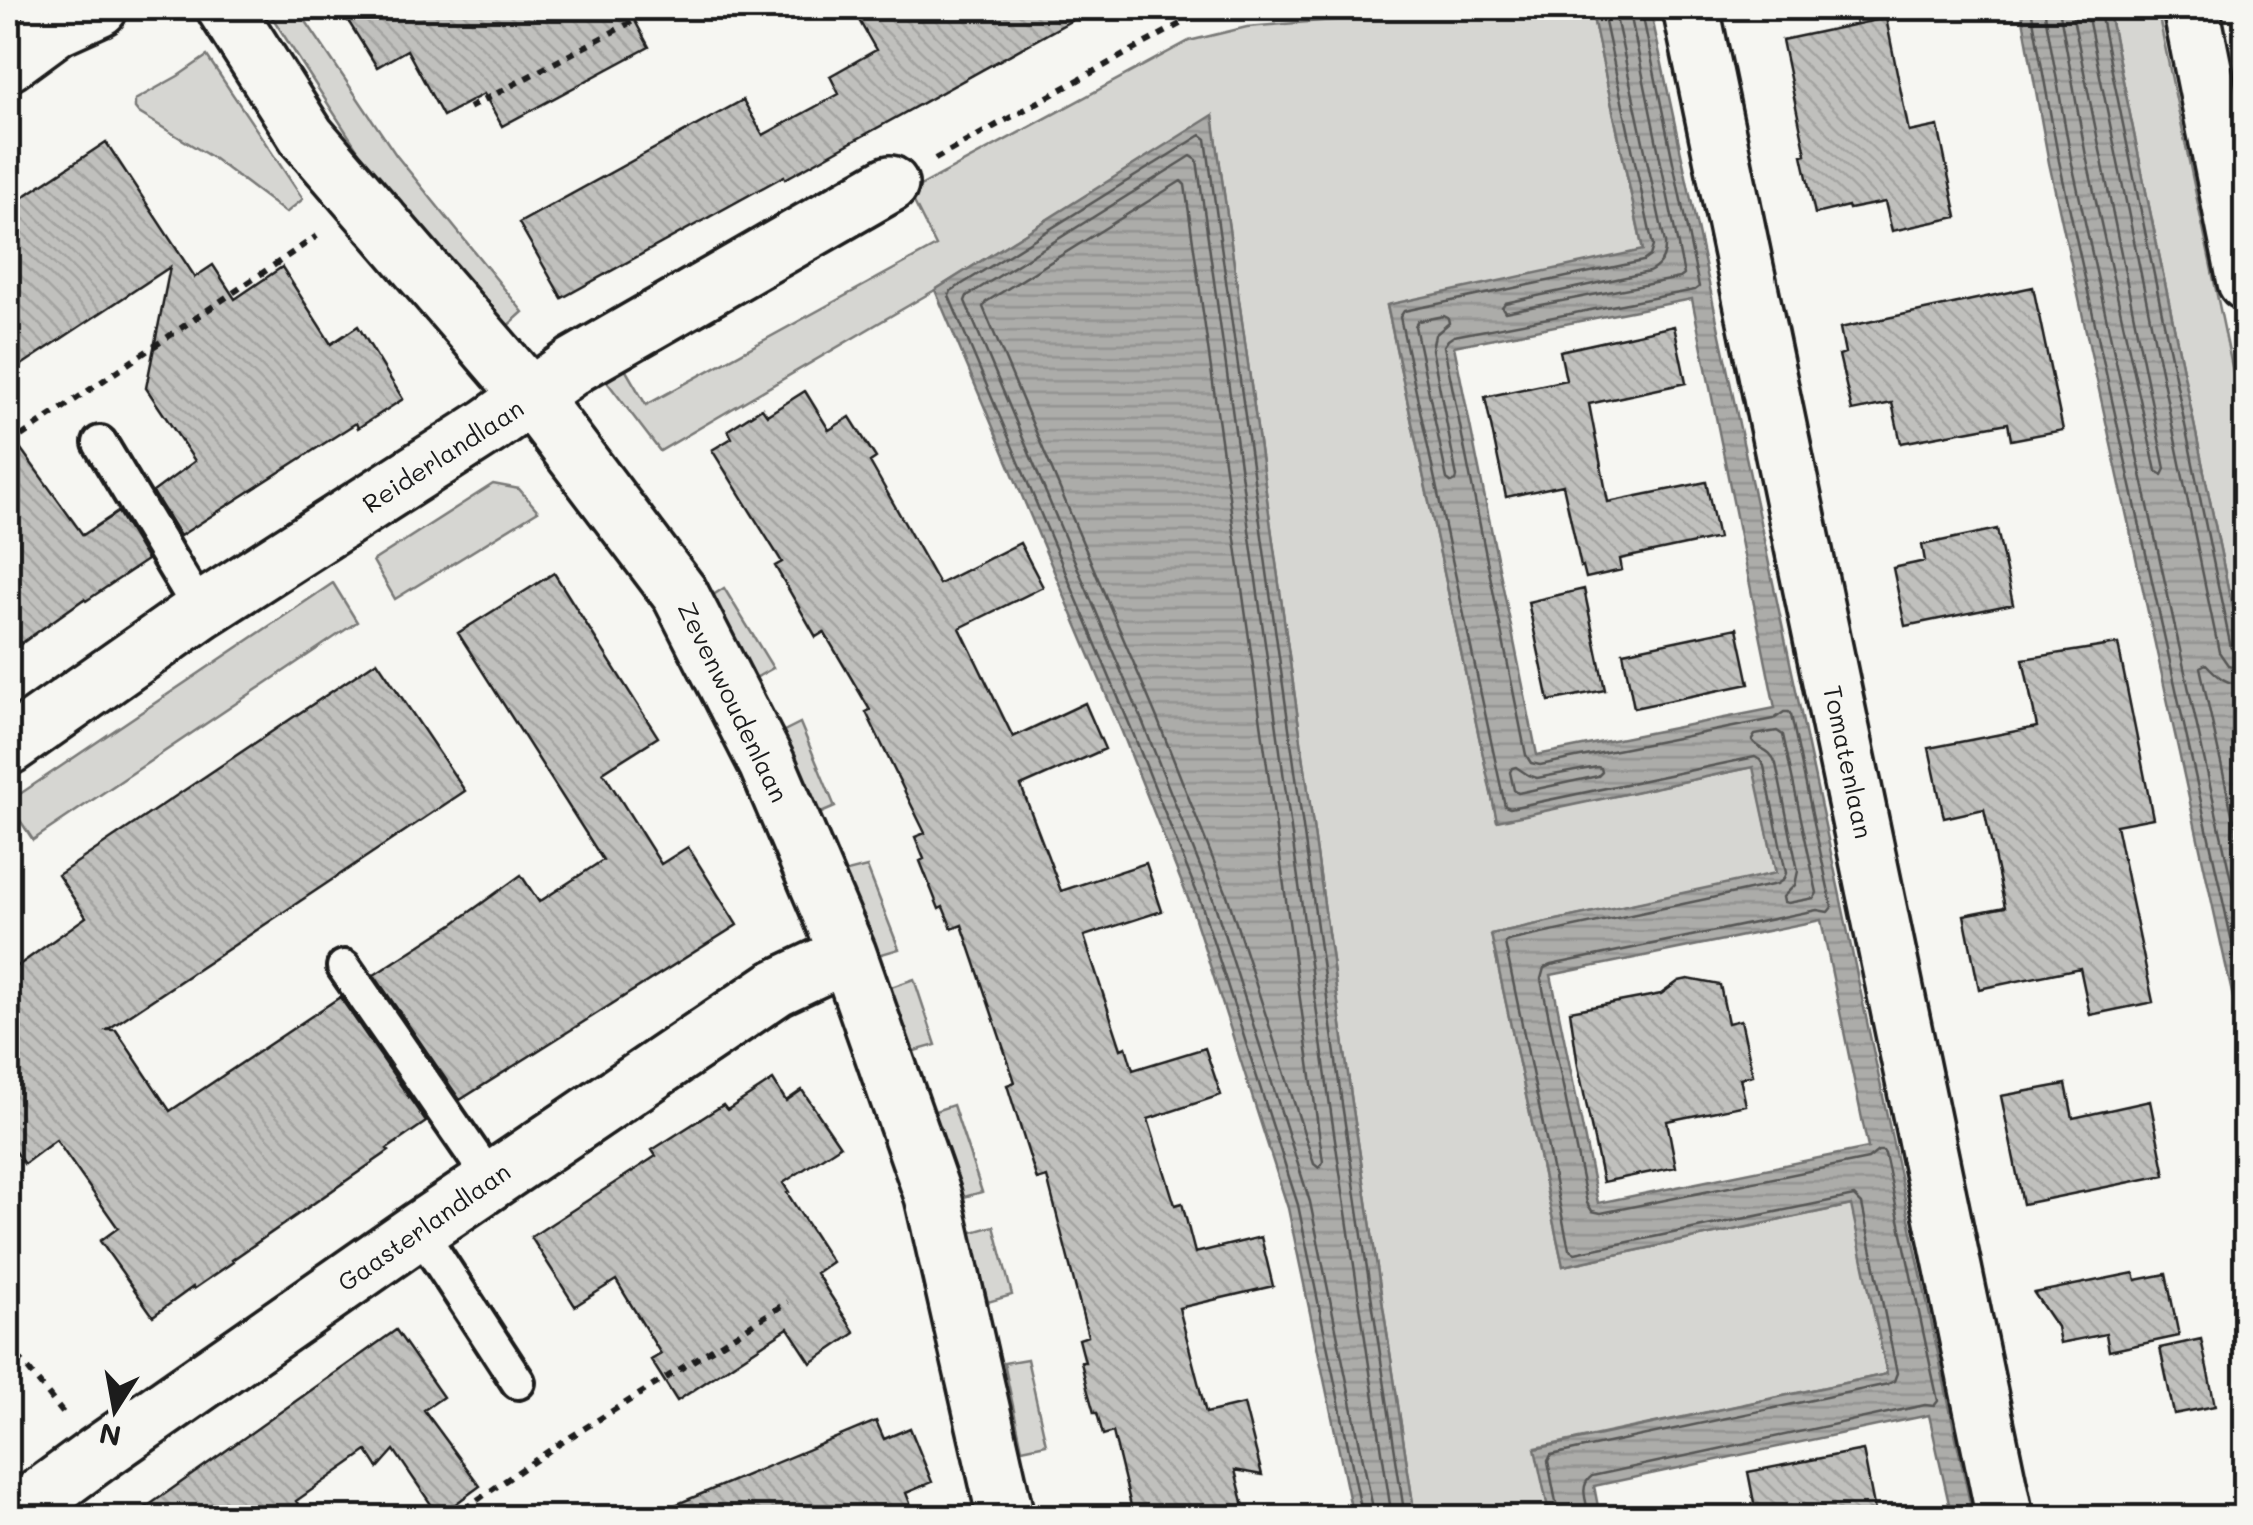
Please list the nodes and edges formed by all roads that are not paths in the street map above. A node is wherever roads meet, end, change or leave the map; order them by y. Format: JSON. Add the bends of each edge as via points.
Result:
{"nodes":[{"id":1,"x":225,"y":8,"type":"edge"},
{"id":2,"x":1691,"y":8,"type":"edge"},
{"id":3,"x":2191,"y":8,"type":"edge"},
{"id":4,"x":66,"y":14,"type":"edge"},
{"id":5,"x":8,"y":63,"type":"edge"},
{"id":6,"x":890,"y":184,"type":"road end"},
{"id":7,"x":2246,"y":282,"type":"edge"},
{"id":8,"x":532,"y":398,"type":"junction"},
{"id":9,"x":100,"y":443,"type":"dead end"},
{"id":10,"x":201,"y":612,"type":"junction"},
{"id":11,"x":8,"y":747,"type":"edge"},
{"id":12,"x":848,"y":954,"type":"junction"},
{"id":13,"x":344,"y":967,"type":"dead end"},
{"id":14,"x":491,"y":1180,"type":"junction"},
{"id":15,"x":419,"y":1230,"type":"junction"},
{"id":16,"x":518,"y":1382,"type":"dead end"},
{"id":17,"x":11,"y":1518,"type":"edge"},
{"id":18,"x":1006,"y":1518,"type":"edge"},
{"id":19,"x":2005,"y":1518,"type":"edge"}],
"edges":[{"from":1,"to":8,"type":"street","name":"Zevenwoudenlaan","via":[[307,137]]},
{"from":2,"to":19,"type":"street","name":"Tomatenlaan"},
{"from":3,"to":7,"type":"street"},
{"from":4,"to":5,"type":"street"},
{"from":6,"to":8,"type":"street","name":"Reiderlandlaan","via":[[575,366]]},
{"from":8,"to":10,"type":"street","name":"Reiderlandlaan"},
{"from":8,"to":12,"type":"street","name":"Zevenwoudenlaan","via":[[680,594],[767,764]]},
{"from":9,"to":10,"type":"lane"},
{"from":10,"to":11,"type":"street","name":"Reiderlandlaan"},
{"from":12,"to":14,"type":"street","name":"Gaasterlandlaan","via":[[776,988]]},
{"from":12,"to":18,"type":"street","name":"Zevenwoudenlaan","via":[[933,1196]]},
{"from":13,"to":14,"type":"lane"},
{"from":14,"to":15,"type":"street","name":"Gaasterlandlaan"},
{"from":15,"to":16,"type":"lane"},
{"from":15,"to":17,"type":"street","name":"Gaasterlandlaan"}]}
